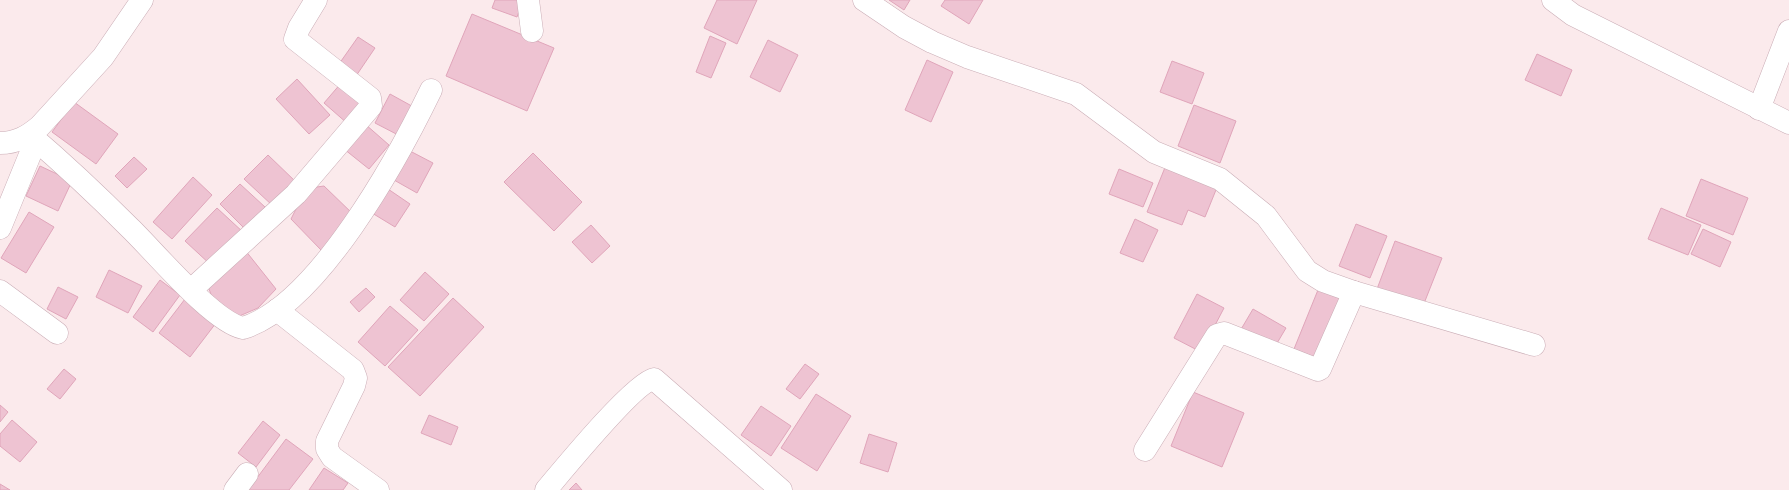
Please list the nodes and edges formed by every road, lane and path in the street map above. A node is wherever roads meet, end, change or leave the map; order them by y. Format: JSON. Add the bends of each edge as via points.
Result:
{"nodes":[{"id":1,"x":142,"y":0,"type":"edge"},
{"id":2,"x":316,"y":0,"type":"edge"},
{"id":3,"x":528,"y":0,"type":"edge"},
{"id":4,"x":864,"y":0,"type":"edge"},
{"id":5,"x":1553,"y":0,"type":"edge"},
{"id":6,"x":532,"y":31,"type":"dead end"},
{"id":7,"x":1789,"y":31,"type":"edge"},
{"id":8,"x":432,"y":90,"type":"dead end"},
{"id":9,"x":1759,"y":109,"type":"junction"},
{"id":10,"x":1789,"y":123,"type":"edge"},
{"id":11,"x":32,"y":138,"type":"junction"},
{"id":12,"x":0,"y":143,"type":"edge"},
{"id":13,"x":0,"y":228,"type":"edge"},
{"id":14,"x":191,"y":290,"type":"junction"},
{"id":15,"x":0,"y":291,"type":"edge"},
{"id":16,"x":1354,"y":292,"type":"junction"},
{"id":17,"x":277,"y":310,"type":"junction"},
{"id":18,"x":58,"y":333,"type":"dead end"},
{"id":19,"x":1534,"y":345,"type":"dead end"},
{"id":20,"x":1145,"y":450,"type":"dead end"},
{"id":21,"x":378,"y":490,"type":"edge"},
{"id":22,"x":546,"y":490,"type":"edge"},
{"id":23,"x":781,"y":490,"type":"edge"}],
"edges":[{"from":1,"to":11,"type":"street","via":[[103,57]]},
{"from":2,"to":14,"type":"street","via":[[295,39],[370,98],[371,106],[296,194]]},
{"from":3,"to":6,"type":"street"},
{"from":4,"to":16,"type":"street","via":[[932,42],[967,57],[1076,94],[1154,152],[1220,179],[1266,216],[1307,271],[1323,281]]},
{"from":5,"to":9,"type":"street","via":[[1573,15]]},
{"from":7,"to":9,"type":"street"},
{"from":8,"to":17,"type":"street","via":[[365,210],[313,276]]},
{"from":9,"to":10,"type":"street"},
{"from":11,"to":12,"type":"street"},
{"from":11,"to":13,"type":"street"},
{"from":11,"to":14,"type":"street","via":[[130,227]]},
{"from":14,"to":17,"type":"street","via":[[208,307],[237,327],[249,326]]},
{"from":15,"to":18,"type":"street"},
{"from":16,"to":19,"type":"street"},
{"from":16,"to":20,"type":"street","via":[[1318,370],[1224,333],[1217,335]]},
{"from":17,"to":21,"type":"street","via":[[353,370],[356,378],[354,386],[327,441],[327,449],[332,457]]},
{"from":22,"to":23,"type":"street","via":[[613,413],[646,382],[654,379]]}]}
